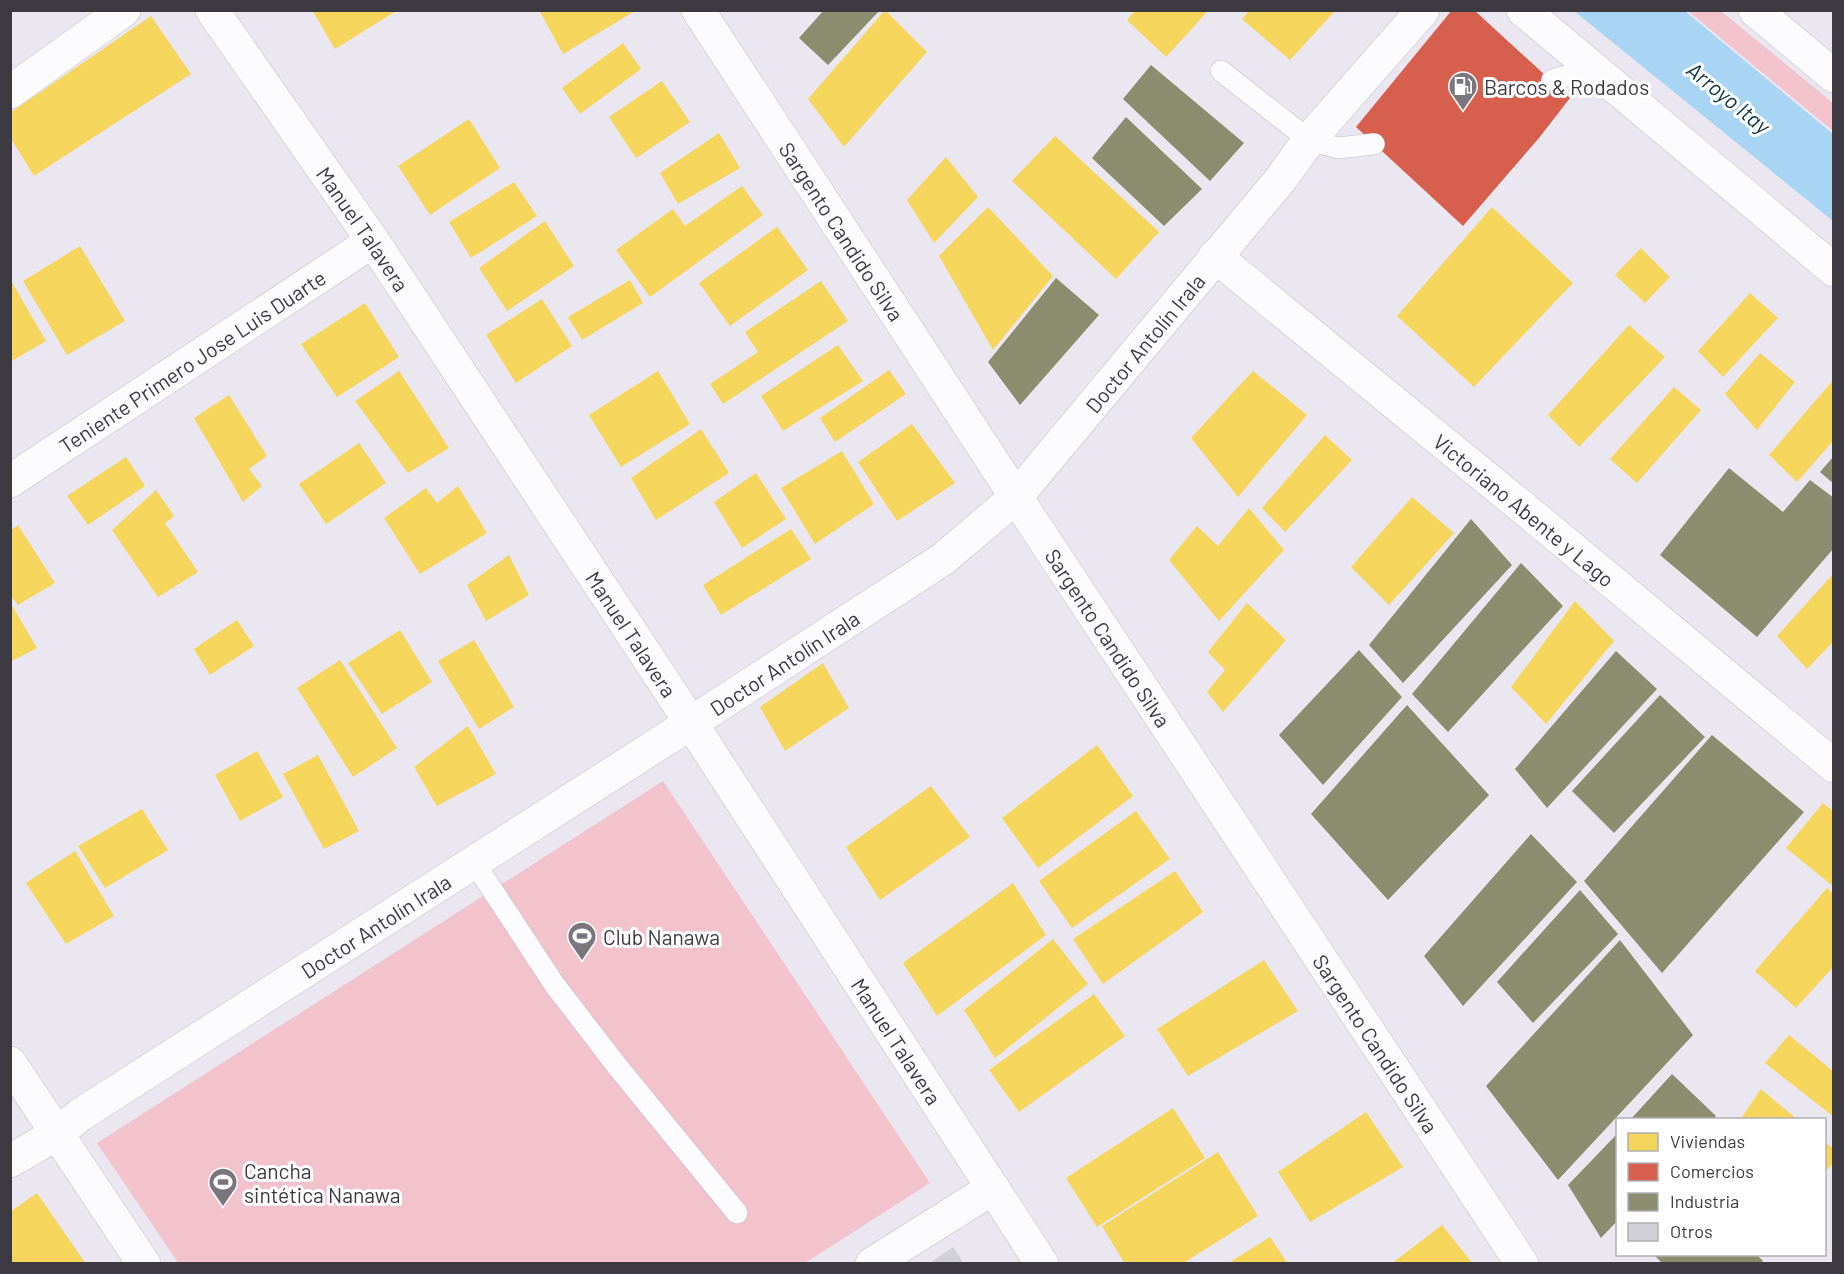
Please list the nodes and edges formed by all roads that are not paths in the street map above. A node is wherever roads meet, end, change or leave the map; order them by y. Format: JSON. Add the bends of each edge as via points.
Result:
{"nodes":[{"id":1,"x":124,"y":10,"type":"edge"},
{"id":2,"x":212,"y":10,"type":"edge"},
{"id":3,"x":698,"y":10,"type":"edge"},
{"id":4,"x":1423,"y":10,"type":"edge"},
{"id":5,"x":1523,"y":10,"type":"edge"},
{"id":6,"x":1755,"y":10,"type":"edge"},
{"id":7,"x":1593,"y":68,"type":"junction"},
{"id":8,"x":1221,"y":71,"type":"dead end"},
{"id":9,"x":1833,"y":76,"type":"edge"},
{"id":10,"x":1552,"y":80,"type":"dead end"},
{"id":11,"x":10,"y":92,"type":"edge"},
{"id":12,"x":1309,"y":140,"type":"junction"},
{"id":13,"x":1374,"y":144,"type":"dead end"},
{"id":14,"x":373,"y":241,"type":"junction"},
{"id":15,"x":1215,"y":256,"type":"junction"},
{"id":16,"x":1833,"y":270,"type":"edge"},
{"id":17,"x":10,"y":481,"type":"edge"},
{"id":18,"x":1016,"y":496,"type":"junction"},
{"id":19,"x":691,"y":723,"type":"junction"},
{"id":20,"x":1833,"y":766,"type":"edge"},
{"id":21,"x":474,"y":862,"type":"junction"},
{"id":22,"x":10,"y":1063,"type":"edge"},
{"id":23,"x":58,"y":1132,"type":"junction"},
{"id":24,"x":10,"y":1161,"type":"edge"},
{"id":25,"x":993,"y":1188,"type":"junction"},
{"id":26,"x":737,"y":1213,"type":"dead end"},
{"id":27,"x":144,"y":1263,"type":"edge"},
{"id":28,"x":872,"y":1263,"type":"edge"},
{"id":29,"x":1042,"y":1263,"type":"edge"},
{"id":30,"x":1522,"y":1263,"type":"edge"}],
"edges":[{"from":1,"to":11,"type":"main road"},
{"from":2,"to":14,"type":"main road","name":"Manuel Talavera"},
{"from":3,"to":18,"type":"main road","name":"Sargento Candido Silva"},
{"from":4,"to":12,"type":"main road","name":"Doctor Antolín Irala"},
{"from":5,"to":7,"type":"main road"},
{"from":6,"to":9,"type":"main road"},
{"from":7,"to":10,"type":"lane"},
{"from":7,"to":16,"type":"main road"},
{"from":8,"to":12,"type":"lane"},
{"from":12,"to":13,"type":"lane","via":[[1338,148]]},
{"from":12,"to":15,"type":"main road","name":"Doctor Antolín Irala"},
{"from":14,"to":17,"type":"main road","name":"Teniente Primero Jose Luis Duarte"},
{"from":14,"to":19,"type":"main road","name":"Manuel Talavera"},
{"from":15,"to":18,"type":"main road","name":"Doctor Antolín Irala"},
{"from":15,"to":20,"type":"main road","name":"Victoriano Abente y Lago"},
{"from":18,"to":19,"type":"main road","name":"Doctor Antolín Irala","via":[[944,559]]},
{"from":18,"to":30,"type":"main road","name":"Sargento Candido Silva"},
{"from":19,"to":21,"type":"main road","name":"Doctor Antolín Irala"},
{"from":19,"to":25,"type":"main road","name":"Manuel Talavera"},
{"from":21,"to":23,"type":"main road","name":"Doctor Antolín Irala"},
{"from":21,"to":26,"type":"lane","via":[[554,984]]},
{"from":22,"to":23,"type":"main road"},
{"from":23,"to":24,"type":"main road","name":"Doctor Antolín Irala"},
{"from":23,"to":27,"type":"main road"},
{"from":25,"to":28,"type":"main road"},
{"from":25,"to":29,"type":"main road","name":"Manuel Talavera"}]}
